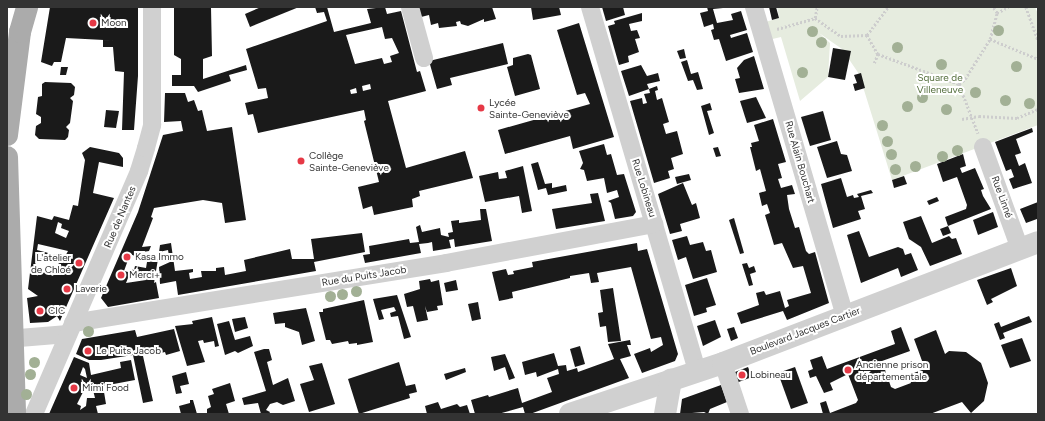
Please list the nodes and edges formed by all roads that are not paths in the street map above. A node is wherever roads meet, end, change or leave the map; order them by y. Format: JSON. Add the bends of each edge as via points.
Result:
{"nodes":[{"id":1,"x":27,"y":7,"type":"edge"},
{"id":2,"x":152,"y":7,"type":"edge"},
{"id":3,"x":410,"y":7,"type":"edge"},
{"id":4,"x":590,"y":7,"type":"edge"},
{"id":5,"x":754,"y":7,"type":"edge"},
{"id":6,"x":424,"y":58,"type":"dead end"},
{"id":7,"x":7,"y":135,"type":"edge"},
{"id":8,"x":983,"y":147,"type":"road end"},
{"id":9,"x":7,"y":157,"type":"edge"},
{"id":10,"x":654,"y":224,"type":"junction"},
{"id":11,"x":1029,"y":245,"type":"edge"},
{"id":12,"x":845,"y":316,"type":"junction"},
{"id":13,"x":71,"y":329,"type":"junction"},
{"id":14,"x":10,"y":338,"type":"edge"},
{"id":15,"x":724,"y":363,"type":"junction"},
{"id":16,"x":697,"y":370,"type":"junction"},
{"id":17,"x":671,"y":380,"type":"junction"},
{"id":18,"x":646,"y":390,"type":"junction"},
{"id":19,"x":15,"y":414,"type":"edge"},
{"id":20,"x":34,"y":414,"type":"edge"},
{"id":21,"x":570,"y":414,"type":"edge"},
{"id":22,"x":654,"y":414,"type":"edge"},
{"id":23,"x":665,"y":414,"type":"edge"},
{"id":24,"x":740,"y":414,"type":"edge"}],
"edges":[{"from":1,"to":7,"type":"main road","via":[[20,32]]},
{"from":2,"to":13,"type":"street","name":"Rue de Nantes","via":[[152,125],[139,171]]},
{"from":3,"to":6,"type":"street"},
{"from":4,"to":10,"type":"street","name":"Rue Lobineau"},
{"from":5,"to":12,"type":"street","name":"Rue Alain Bouchart"},
{"from":8,"to":11,"type":"street","name":"Rue Linné"},
{"from":9,"to":14,"type":"main road"},
{"from":10,"to":13,"type":"street","name":"Rue du Puits Jacob"},
{"from":10,"to":16,"type":"street","name":"Rue Lobineau"},
{"from":11,"to":12,"type":"street","name":"Boulevard Jacques Cartier"},
{"from":12,"to":15,"type":"street","name":"Boulevard Jacques Cartier"},
{"from":13,"to":14,"type":"street","name":"Rue du Puits Jacob"},
{"from":13,"to":20,"type":"street","name":"Rue de Nantes"},
{"from":14,"to":19,"type":"main road"},
{"from":15,"to":16,"type":"street","name":"Boulevard Jacques Cartier"},
{"from":15,"to":24,"type":"street"},
{"from":16,"to":17,"type":"street","name":"Boulevard Jacques Cartier"},
{"from":17,"to":18,"type":"street","name":"Boulevard Jacques Cartier"},
{"from":17,"to":23,"type":"street"},
{"from":18,"to":21,"type":"street","name":"Boulevard Jacques Cartier"},
{"from":18,"to":22,"type":"street"}]}
